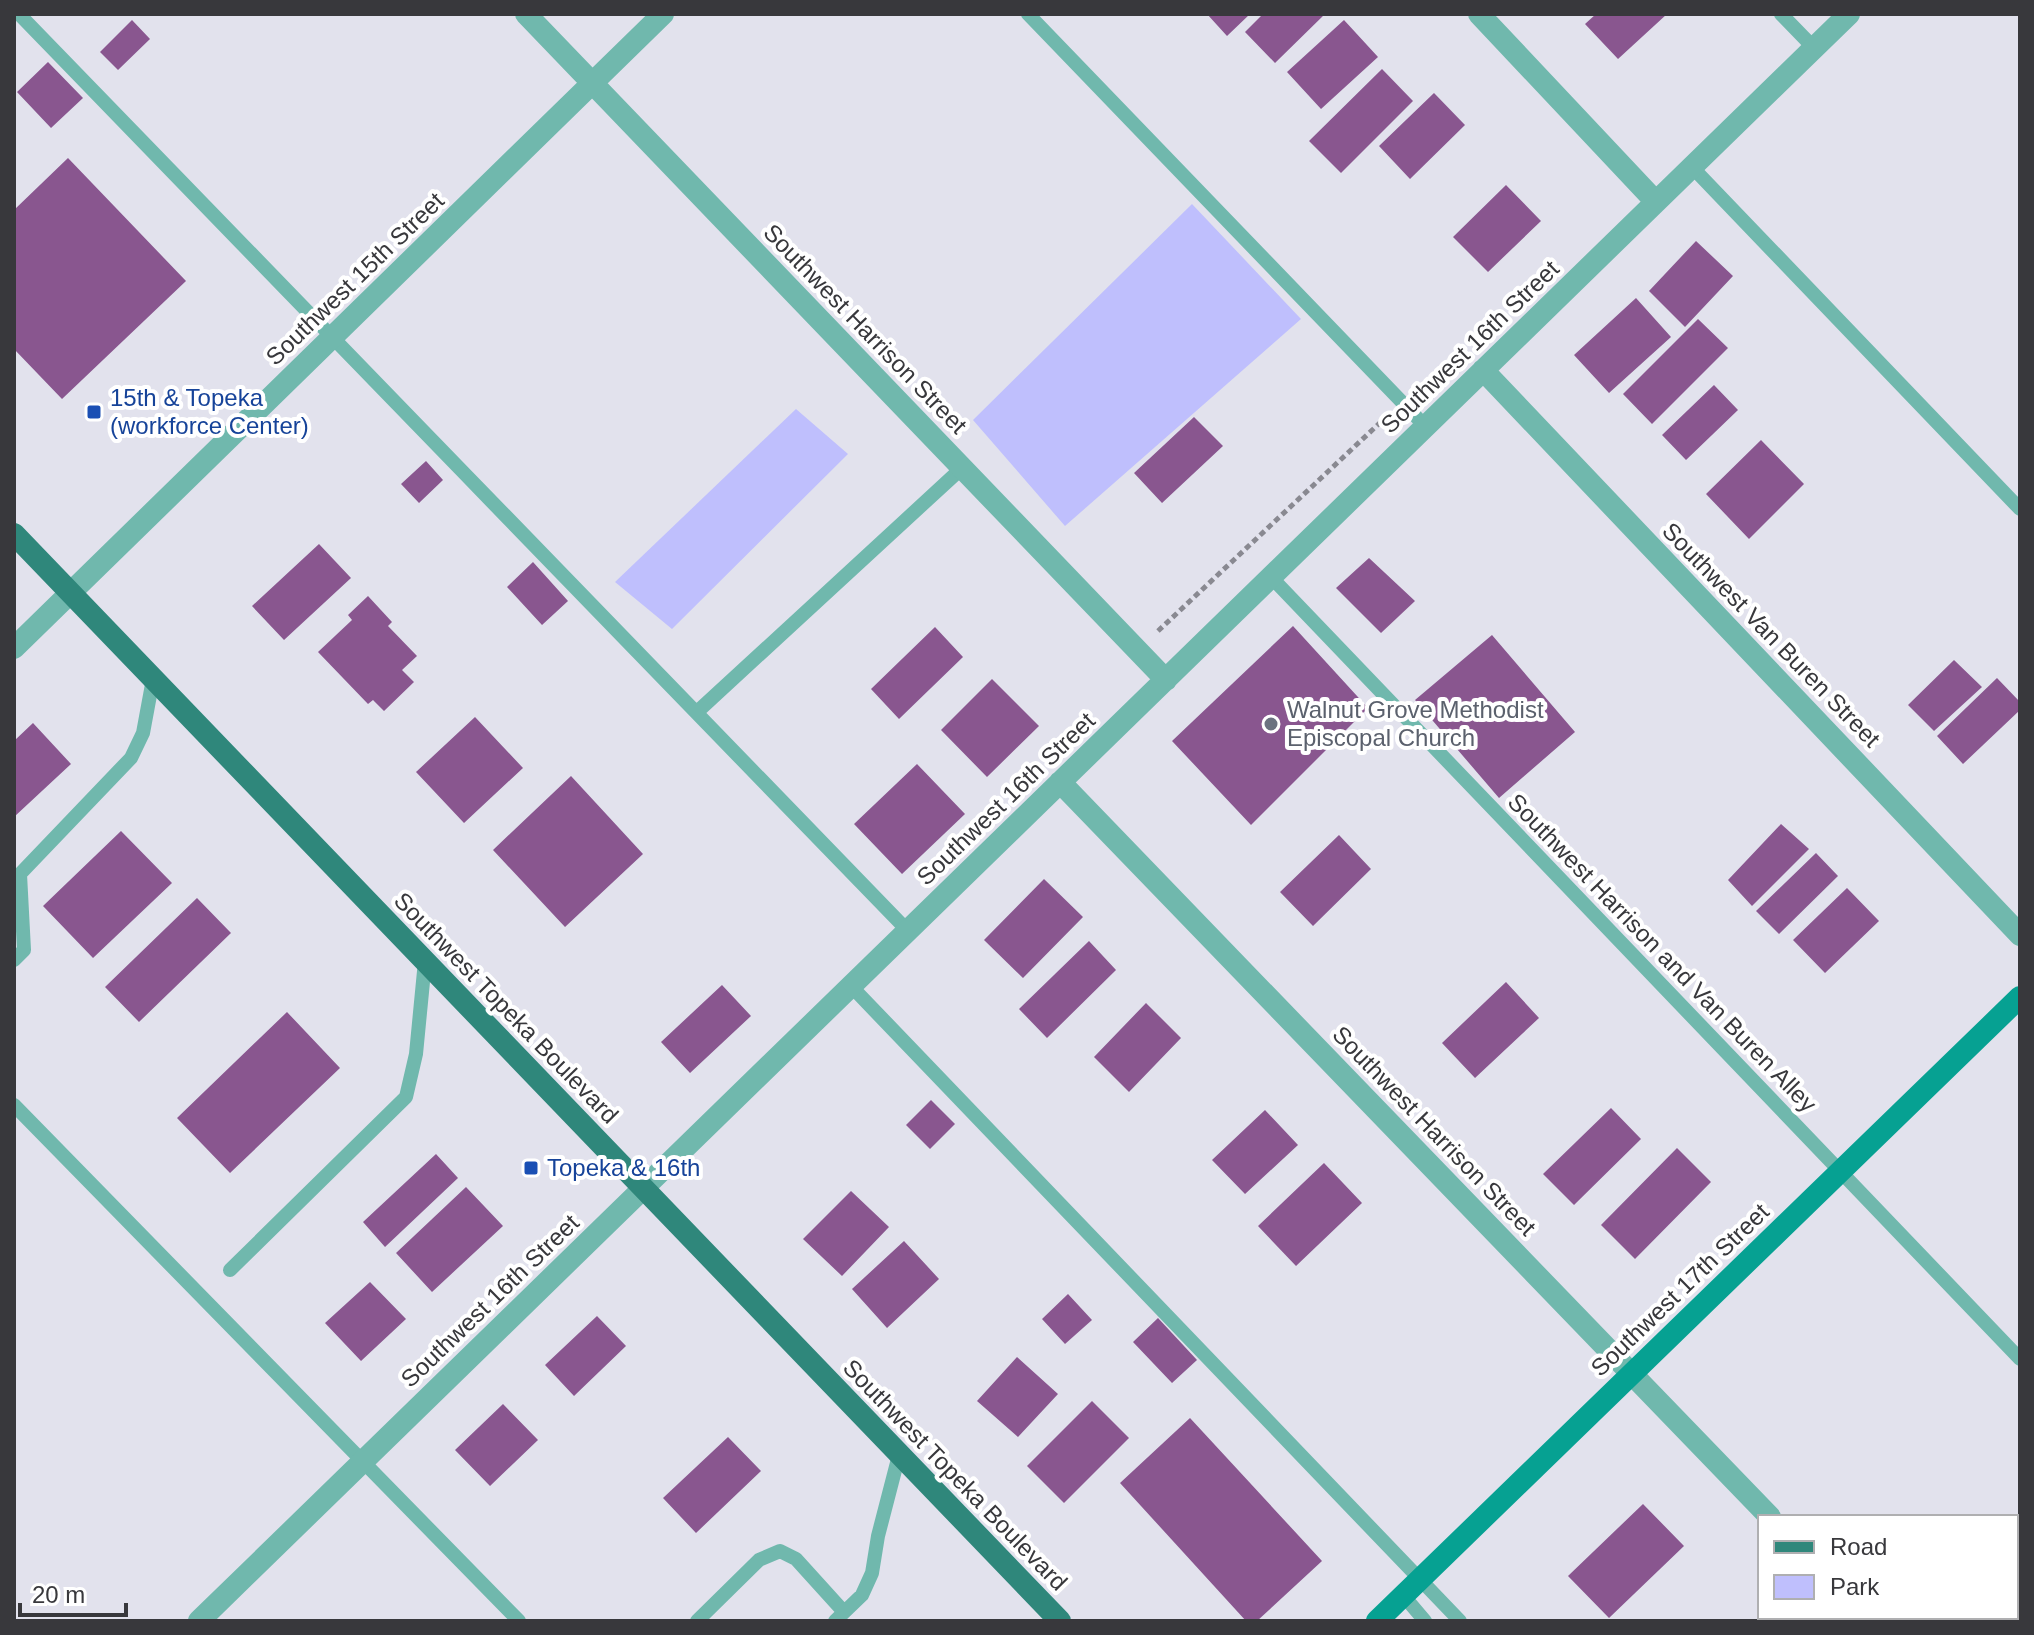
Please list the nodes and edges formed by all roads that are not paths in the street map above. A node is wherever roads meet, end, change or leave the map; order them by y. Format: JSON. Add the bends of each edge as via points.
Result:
{"nodes":[{"id":1,"x":19,"y":14,"type":"edge"},
{"id":2,"x":526,"y":14,"type":"edge"},
{"id":3,"x":663,"y":14,"type":"edge"},
{"id":4,"x":1028,"y":14,"type":"edge"},
{"id":5,"x":1479,"y":14,"type":"edge"},
{"id":6,"x":1781,"y":14,"type":"edge"},
{"id":7,"x":1849,"y":14,"type":"edge"},
{"id":8,"x":1814,"y":48,"type":"junction"},
{"id":9,"x":593,"y":83,"type":"junction"},
{"id":10,"x":1692,"y":167,"type":"junction"},
{"id":11,"x":1656,"y":202,"type":"junction"},
{"id":12,"x":331,"y":338,"type":"junction"},
{"id":13,"x":1483,"y":370,"type":"junction"},
{"id":14,"x":1426,"y":427,"type":"junction"},
{"id":15,"x":962,"y":468,"type":"junction"},
{"id":16,"x":2020,"y":509,"type":"edge"},
{"id":17,"x":14,"y":534,"type":"edge"},
{"id":18,"x":1271,"y":577,"type":"junction"},
{"id":19,"x":70,"y":593,"type":"junction"},
{"id":20,"x":14,"y":648,"type":"edge"},
{"id":21,"x":153,"y":679,"type":"junction"},
{"id":22,"x":1166,"y":680,"type":"junction"},
{"id":23,"x":697,"y":712,"type":"junction"},
{"id":24,"x":1060,"y":782,"type":"junction"},
{"id":25,"x":908,"y":931,"type":"junction"},
{"id":26,"x":2020,"y":935,"type":"edge"},
{"id":27,"x":14,"y":960,"type":"edge"},
{"id":28,"x":425,"y":961,"type":"junction"},
{"id":29,"x":851,"y":986,"type":"junction"},
{"id":30,"x":2020,"y":997,"type":"edge"},
{"id":31,"x":14,"y":1105,"type":"edge"},
{"id":32,"x":1840,"y":1171,"type":"junction"},
{"id":33,"x":643,"y":1188,"type":"junction"},
{"id":34,"x":230,"y":1270,"type":"dead end"},
{"id":35,"x":2020,"y":1359,"type":"edge"},
{"id":36,"x":1632,"y":1373,"type":"junction"},
{"id":37,"x":899,"y":1455,"type":"junction"},
{"id":38,"x":362,"y":1462,"type":"junction"},
{"id":39,"x":1768,"y":1515,"type":"edge"},
{"id":40,"x":1420,"y":1579,"type":"junction"},
{"id":41,"x":1403,"y":1595,"type":"junction"},
{"id":42,"x":840,"y":1616,"type":"edge"},
{"id":43,"x":199,"y":1621,"type":"edge"},
{"id":44,"x":519,"y":1621,"type":"edge"},
{"id":45,"x":697,"y":1621,"type":"edge"},
{"id":46,"x":1060,"y":1621,"type":"edge"},
{"id":47,"x":1377,"y":1621,"type":"edge"},
{"id":48,"x":1425,"y":1621,"type":"edge"},
{"id":49,"x":1460,"y":1621,"type":"edge"}],
"edges":[{"from":1,"to":12,"type":"lane"},
{"from":2,"to":9,"type":"street","name":"Southwest Harrison Street"},
{"from":3,"to":9,"type":"street","name":"Southwest 15th Street"},
{"from":4,"to":14,"type":"lane"},
{"from":5,"to":11,"type":"street"},
{"from":6,"to":8,"type":"lane"},
{"from":7,"to":8,"type":"street","name":"Southwest 16th Street"},
{"from":8,"to":10,"type":"street","name":"Southwest 16th Street"},
{"from":9,"to":12,"type":"street","name":"Southwest 15th Street"},
{"from":9,"to":15,"type":"street","name":"Southwest Harrison Street"},
{"from":10,"to":11,"type":"street","name":"Southwest 16th Street"},
{"from":10,"to":16,"type":"lane"},
{"from":11,"to":13,"type":"street","name":"Southwest 16th Street"},
{"from":12,"to":19,"type":"street","name":"Southwest 15th Street"},
{"from":12,"to":23,"type":"lane"},
{"from":13,"to":14,"type":"street","name":"Southwest 16th Street"},
{"from":13,"to":26,"type":"street","name":"Southwest Van Buren Street"},
{"from":14,"to":18,"type":"street","name":"Southwest 16th Street"},
{"from":15,"to":22,"type":"street","name":"Southwest Harrison Street"},
{"from":15,"to":23,"type":"lane"},
{"from":17,"to":19,"type":"main road","name":"Southwest Topeka Boulevard"},
{"from":18,"to":22,"type":"street","name":"Southwest 16th Street"},
{"from":18,"to":32,"type":"lane","name":"Southwest Harrison and Van Buren Alley"},
{"from":19,"to":20,"type":"street","name":"Southwest 15th Street"},
{"from":19,"to":21,"type":"main road","name":"Southwest Topeka Boulevard"},
{"from":21,"to":27,"type":"lane","via":[[143,733],[131,758],[20,874],[24,950]]},
{"from":21,"to":28,"type":"main road","name":"Southwest Topeka Boulevard"},
{"from":22,"to":24,"type":"street","name":"Southwest 16th Street"},
{"from":23,"to":25,"type":"lane"},
{"from":24,"to":25,"type":"street","name":"Southwest 16th Street"},
{"from":24,"to":36,"type":"street","name":"Southwest Harrison Street"},
{"from":25,"to":29,"type":"street","name":"Southwest 16th Street"},
{"from":28,"to":33,"type":"main road","name":"Southwest Topeka Boulevard"},
{"from":28,"to":34,"type":"lane","via":[[406,1097]]},
{"from":29,"to":33,"type":"street","name":"Southwest 16th Street"},
{"from":29,"to":40,"type":"lane"},
{"from":30,"to":32,"type":"main road","name":"Southwest 17th Street"},
{"from":31,"to":38,"type":"lane"},
{"from":32,"to":35,"type":"lane","name":"Southwest Harrison and Van Buren Alley"},
{"from":32,"to":36,"type":"main road","name":"Southwest 17th Street"},
{"from":33,"to":37,"type":"main road","name":"Southwest Topeka Boulevard"},
{"from":33,"to":38,"type":"street","name":"Southwest 16th Street"},
{"from":36,"to":39,"type":"street","name":"Southwest Harrison Street"},
{"from":36,"to":40,"type":"main road","name":"Southwest 17th Street"},
{"from":37,"to":42,"type":"lane","via":[[872,1573],[862,1595]]},
{"from":37,"to":46,"type":"main road","name":"Southwest Topeka Boulevard"},
{"from":38,"to":43,"type":"street","name":"Southwest 16th Street"},
{"from":38,"to":44,"type":"lane"},
{"from":40,"to":41,"type":"main road","name":"Southwest 17th Street"},
{"from":40,"to":49,"type":"lane"},
{"from":41,"to":47,"type":"main road","name":"Southwest 17th Street"},
{"from":41,"to":48,"type":"lane"},
{"from":42,"to":45,"type":"lane","via":[[796,1559],[780,1551],[759,1560]]}]}
